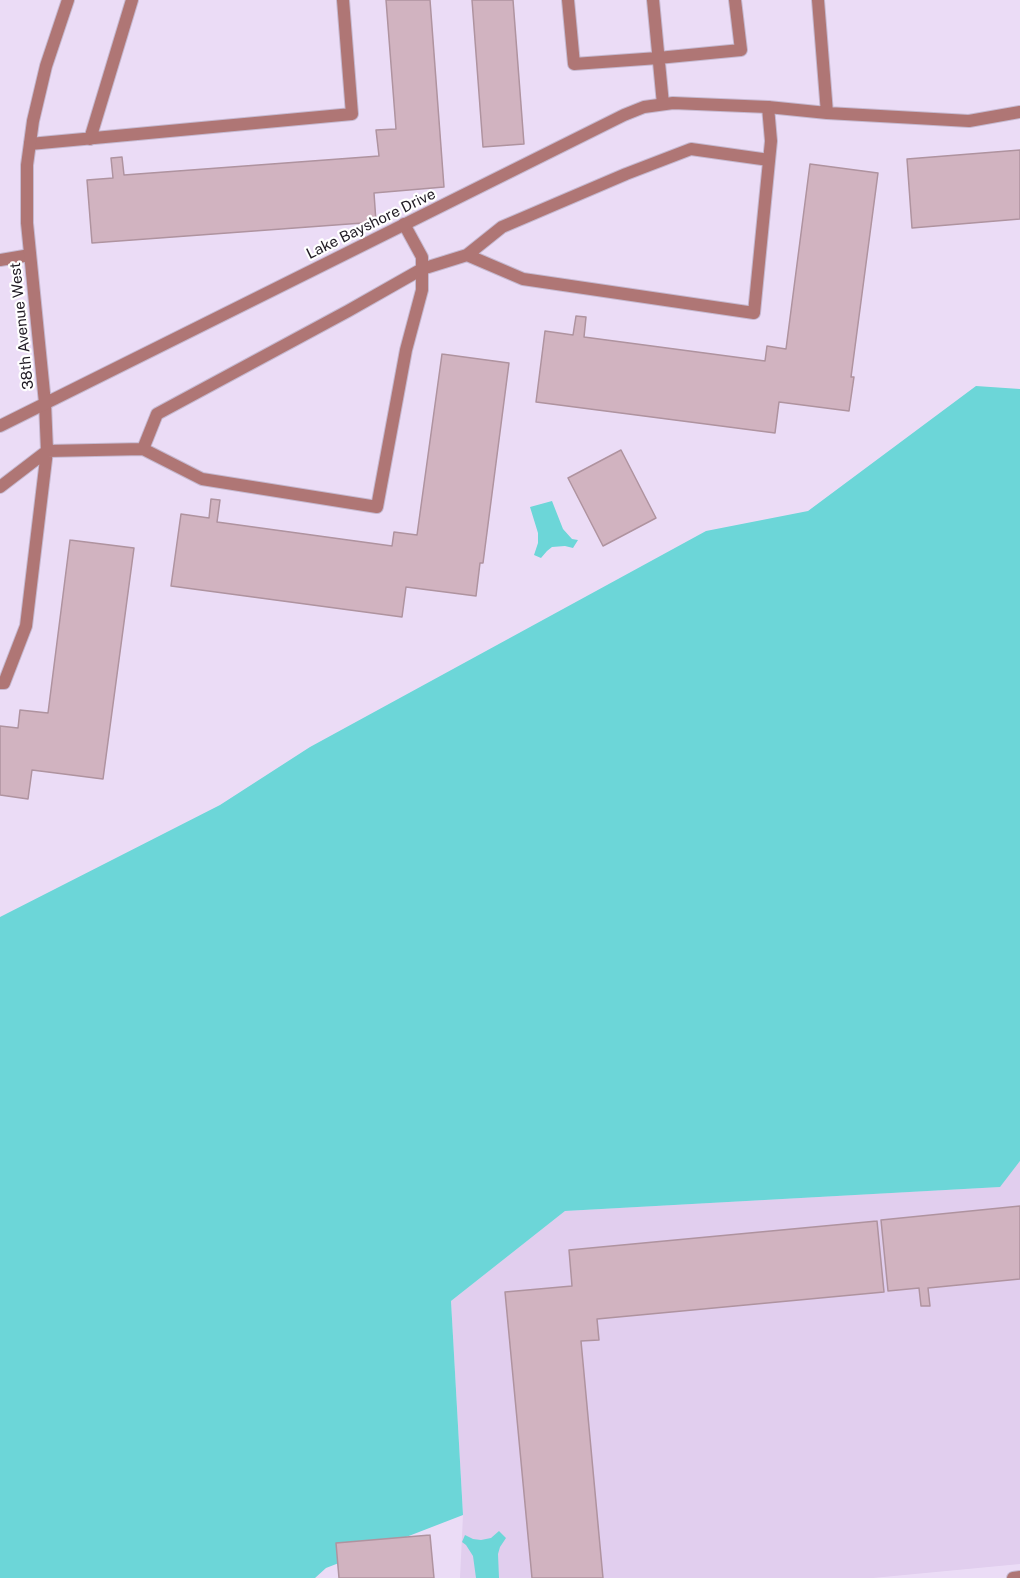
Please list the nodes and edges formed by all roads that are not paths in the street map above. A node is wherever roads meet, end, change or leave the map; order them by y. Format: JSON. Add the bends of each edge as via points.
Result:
{"nodes":[{"id":1,"x":68,"y":0,"type":"edge"},
{"id":2,"x":132,"y":0,"type":"edge"},
{"id":3,"x":343,"y":0,"type":"edge"},
{"id":4,"x":568,"y":0,"type":"edge"},
{"id":5,"x":653,"y":0,"type":"edge"},
{"id":6,"x":735,"y":0,"type":"edge"},
{"id":7,"x":818,"y":0,"type":"edge"},
{"id":8,"x":658,"y":58,"type":"junction"},
{"id":9,"x":663,"y":104,"type":"junction"},
{"id":10,"x":768,"y":107,"type":"junction"},
{"id":11,"x":1020,"y":112,"type":"edge"},
{"id":12,"x":827,"y":113,"type":"junction"},
{"id":13,"x":90,"y":139,"type":"junction"},
{"id":14,"x":30,"y":144,"type":"junction"},
{"id":15,"x":769,"y":160,"type":"junction"},
{"id":16,"x":404,"y":224,"type":"junction"},
{"id":17,"x":30,"y":255,"type":"junction"},
{"id":18,"x":467,"y":255,"type":"junction"},
{"id":19,"x":0,"y":260,"type":"edge"},
{"id":20,"x":422,"y":269,"type":"junction"},
{"id":21,"x":45,"y":403,"type":"junction"},
{"id":22,"x":0,"y":426,"type":"edge"},
{"id":23,"x":143,"y":449,"type":"junction"},
{"id":24,"x":47,"y":451,"type":"junction"},
{"id":25,"x":0,"y":487,"type":"edge"},
{"id":26,"x":0,"y":683,"type":"edge"},
{"id":27,"x":1020,"y":1577,"type":"edge"},
{"id":28,"x":1013,"y":1578,"type":"edge"}],
"edges":[{"from":1,"to":14,"type":"street","name":"38th Avenue West","via":[[46,66]]},
{"from":2,"to":13,"type":"street"},
{"from":3,"to":13,"type":"street","via":[[352,114]]},
{"from":4,"to":8,"type":"street","via":[[574,64]]},
{"from":5,"to":8,"type":"street"},
{"from":6,"to":8,"type":"street","via":[[741,50]]},
{"from":7,"to":12,"type":"street"},
{"from":8,"to":9,"type":"street"},
{"from":9,"to":10,"type":"street","name":"Lake Bayshore Drive"},
{"from":9,"to":16,"type":"street","name":"Lake Bayshore Drive","via":[[624,115]]},
{"from":10,"to":12,"type":"street","name":"Lake Bayshore Drive"},
{"from":10,"to":15,"type":"street"},
{"from":11,"to":12,"type":"street","name":"Lake Bayshore Drive","via":[[969,121]]},
{"from":13,"to":14,"type":"street"},
{"from":14,"to":17,"type":"street","name":"38th Avenue West"},
{"from":15,"to":18,"type":"street","via":[[691,149],[502,227]]},
{"from":15,"to":18,"type":"street","via":[[754,313],[523,279]]},
{"from":16,"to":20,"type":"street","via":[[422,257]]},
{"from":16,"to":21,"type":"street","name":"Lake Bayshore Drive"},
{"from":17,"to":19,"type":"street"},
{"from":17,"to":21,"type":"street","name":"38th Avenue West"},
{"from":18,"to":20,"type":"street"},
{"from":20,"to":23,"type":"street","via":[[157,414]]},
{"from":20,"to":23,"type":"street","via":[[422,290],[406,350],[377,507],[202,479]]},
{"from":21,"to":22,"type":"street","name":"Lake Bayshore Drive"},
{"from":21,"to":24,"type":"street","name":"38th Avenue West"},
{"from":23,"to":24,"type":"street"},
{"from":24,"to":25,"type":"street"},
{"from":24,"to":26,"type":"street","name":"38th Avenue West","via":[[26,626],[4,683]]},
{"from":27,"to":28,"type":"street"}]}
